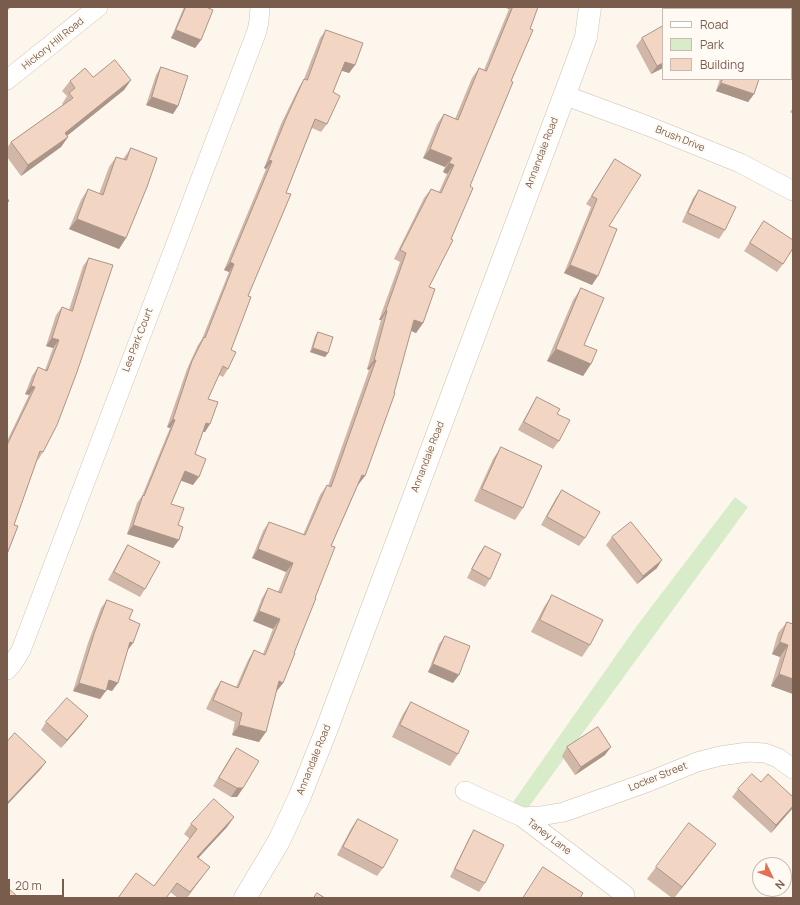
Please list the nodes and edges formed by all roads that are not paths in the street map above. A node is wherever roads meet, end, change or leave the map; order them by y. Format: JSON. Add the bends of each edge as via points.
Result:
{"nodes":[{"id":1,"x":98,"y":7,"type":"edge"},
{"id":2,"x":260,"y":7,"type":"edge"},
{"id":3,"x":590,"y":7,"type":"edge"},
{"id":4,"x":7,"y":80,"type":"edge"},
{"id":5,"x":564,"y":95,"type":"junction"},
{"id":6,"x":793,"y":191,"type":"edge"},
{"id":7,"x":7,"y":670,"type":"edge"},
{"id":8,"x":793,"y":769,"type":"edge"},
{"id":9,"x":465,"y":791,"type":"dead end"},
{"id":10,"x":522,"y":816,"type":"junction"},
{"id":11,"x":625,"y":895,"type":"dead end"},
{"id":12,"x":245,"y":898,"type":"edge"}],
"edges":[{"from":1,"to":4,"type":"street","name":"Hickory Hill Road"},
{"from":2,"to":7,"type":"street","name":"Lee Park Court","via":[[257,30],[21,650]]},
{"from":3,"to":5,"type":"main road","name":"Annandale Road","via":[[586,37]]},
{"from":5,"to":6,"type":"street","name":"Brush Drive","via":[[740,163]]},
{"from":5,"to":12,"type":"main road","name":"Annandale Road","via":[[329,724],[279,841]]},
{"from":8,"to":10,"type":"street","name":"Locker Street","via":[[778,758],[765,753],[748,752],[720,756],[697,762],[564,812]]},
{"from":9,"to":10,"type":"street","name":"Taney Lane"},
{"from":10,"to":11,"type":"street","name":"Taney Lane"}]}
